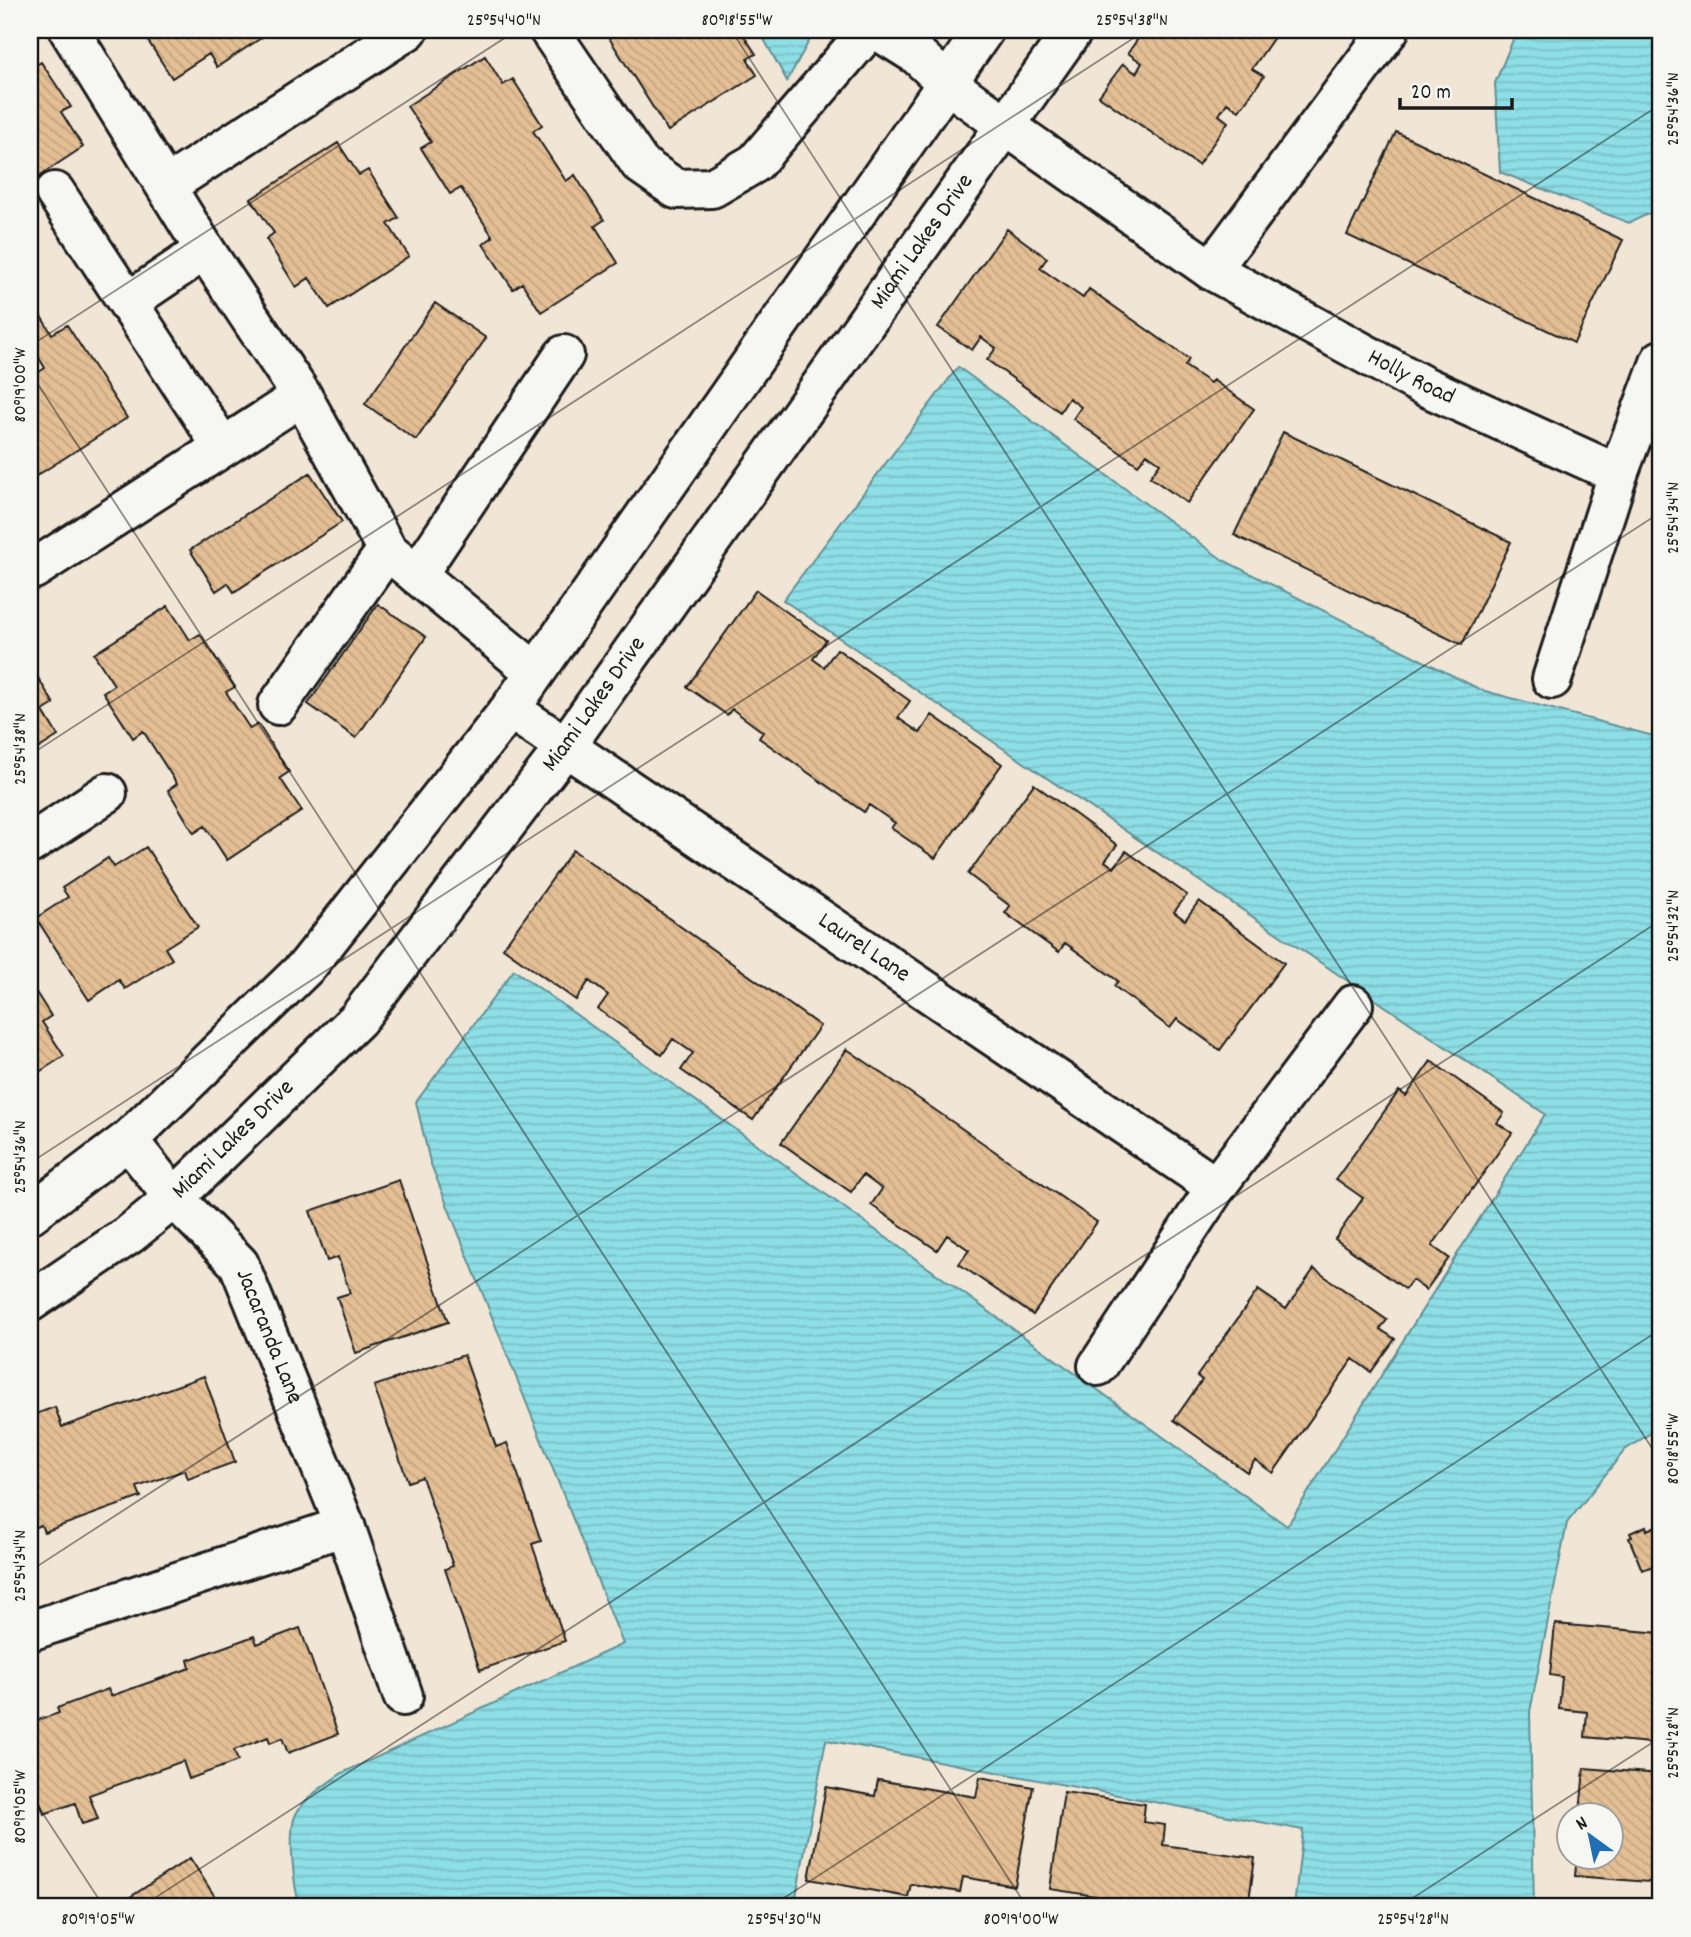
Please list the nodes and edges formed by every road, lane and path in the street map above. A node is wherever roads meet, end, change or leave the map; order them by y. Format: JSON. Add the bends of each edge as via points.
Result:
{"nodes":[{"id":1,"x":69,"y":30,"type":"edge"},
{"id":2,"x":408,"y":30,"type":"edge"},
{"id":3,"x":550,"y":30,"type":"edge"},
{"id":4,"x":869,"y":30,"type":"edge"},
{"id":5,"x":877,"y":30,"type":"edge"},
{"id":6,"x":984,"y":30,"type":"edge"},
{"id":7,"x":1073,"y":30,"type":"edge"},
{"id":8,"x":1389,"y":30,"type":"edge"},
{"id":9,"x":948,"y":84,"type":"junction"},
{"id":10,"x":1006,"y":126,"type":"junction"},
{"id":11,"x":166,"y":186,"type":"junction"},
{"id":12,"x":55,"y":192,"type":"dead end"},
{"id":13,"x":205,"y":250,"type":"junction"},
{"id":14,"x":1211,"y":270,"type":"junction"},
{"id":15,"x":128,"y":302,"type":"junction"},
{"id":16,"x":564,"y":355,"type":"dead end"},
{"id":17,"x":1661,"y":360,"type":"edge"},
{"id":18,"x":302,"y":396,"type":"junction"},
{"id":19,"x":222,"y":446,"type":"junction"},
{"id":20,"x":1618,"y":474,"type":"junction"},
{"id":21,"x":387,"y":550,"type":"junction"},
{"id":22,"x":34,"y":569,"type":"dead end"},
{"id":23,"x":417,"y":575,"type":"junction"},
{"id":24,"x":535,"y":672,"type":"junction"},
{"id":25,"x":1552,"y":678,"type":"dead end"},
{"id":26,"x":278,"y":705,"type":"dead end"},
{"id":27,"x":510,"y":709,"type":"junction"},
{"id":28,"x":565,"y":747,"type":"junction"},
{"id":29,"x":107,"y":793,"type":"dead end"},
{"id":30,"x":30,"y":844,"type":"edge"},
{"id":31,"x":1353,"y":1004,"type":"dead end"},
{"id":32,"x":128,"y":1140,"type":"junction"},
{"id":33,"x":1216,"y":1187,"type":"junction"},
{"id":34,"x":174,"y":1198,"type":"junction"},
{"id":35,"x":30,"y":1214,"type":"edge"},
{"id":36,"x":30,"y":1302,"type":"edge"},
{"id":37,"x":1098,"y":1366,"type":"dead end"},
{"id":38,"x":345,"y":1526,"type":"junction"},
{"id":39,"x":30,"y":1631,"type":"edge"},
{"id":40,"x":403,"y":1696,"type":"dead end"}],
"edges":[{"from":1,"to":11,"type":"street"},
{"from":2,"to":11,"type":"street"},
{"from":3,"to":4,"type":"street","via":[[639,163],[676,189],[712,188],[755,163]]},
{"from":5,"to":9,"type":"street","name":"Holly Road","via":[[917,55]]},
{"from":6,"to":9,"type":"street"},
{"from":7,"to":10,"type":"street","name":"Miami Lakes Drive"},
{"from":8,"to":14,"type":"street"},
{"from":9,"to":10,"type":"street","name":"Holly Road"},
{"from":9,"to":24,"type":"street"},
{"from":10,"to":14,"type":"street","name":"Holly Road"},
{"from":10,"to":28,"type":"street","name":"Miami Lakes Drive"},
{"from":11,"to":13,"type":"street"},
{"from":12,"to":15,"type":"street"},
{"from":13,"to":15,"type":"street"},
{"from":13,"to":18,"type":"street"},
{"from":14,"to":20,"type":"street","name":"Holly Road","via":[[1422,385]]},
{"from":15,"to":19,"type":"street"},
{"from":16,"to":23,"type":"street"},
{"from":17,"to":20,"type":"street"},
{"from":18,"to":19,"type":"street"},
{"from":18,"to":21,"type":"street"},
{"from":19,"to":22,"type":"street"},
{"from":20,"to":25,"type":"street"},
{"from":21,"to":23,"type":"street"},
{"from":21,"to":26,"type":"street"},
{"from":23,"to":24,"type":"street"},
{"from":24,"to":27,"type":"street"},
{"from":27,"to":28,"type":"street","name":"Laurel Lane"},
{"from":27,"to":32,"type":"street","via":[[308,965]]},
{"from":28,"to":33,"type":"street","name":"Laurel Lane"},
{"from":28,"to":34,"type":"street","name":"Miami Lakes Drive","via":[[358,1019]]},
{"from":29,"to":30,"type":"street"},
{"from":31,"to":33,"type":"street"},
{"from":32,"to":34,"type":"street","name":"Jacaranda Lane"},
{"from":32,"to":35,"type":"street"},
{"from":33,"to":37,"type":"street"},
{"from":34,"to":36,"type":"street","name":"Miami Lakes Drive"},
{"from":34,"to":38,"type":"street","name":"Jacaranda Lane","via":[[239,1264]]},
{"from":38,"to":39,"type":"street"},
{"from":38,"to":40,"type":"street","name":"Jacaranda Lane"}]}
